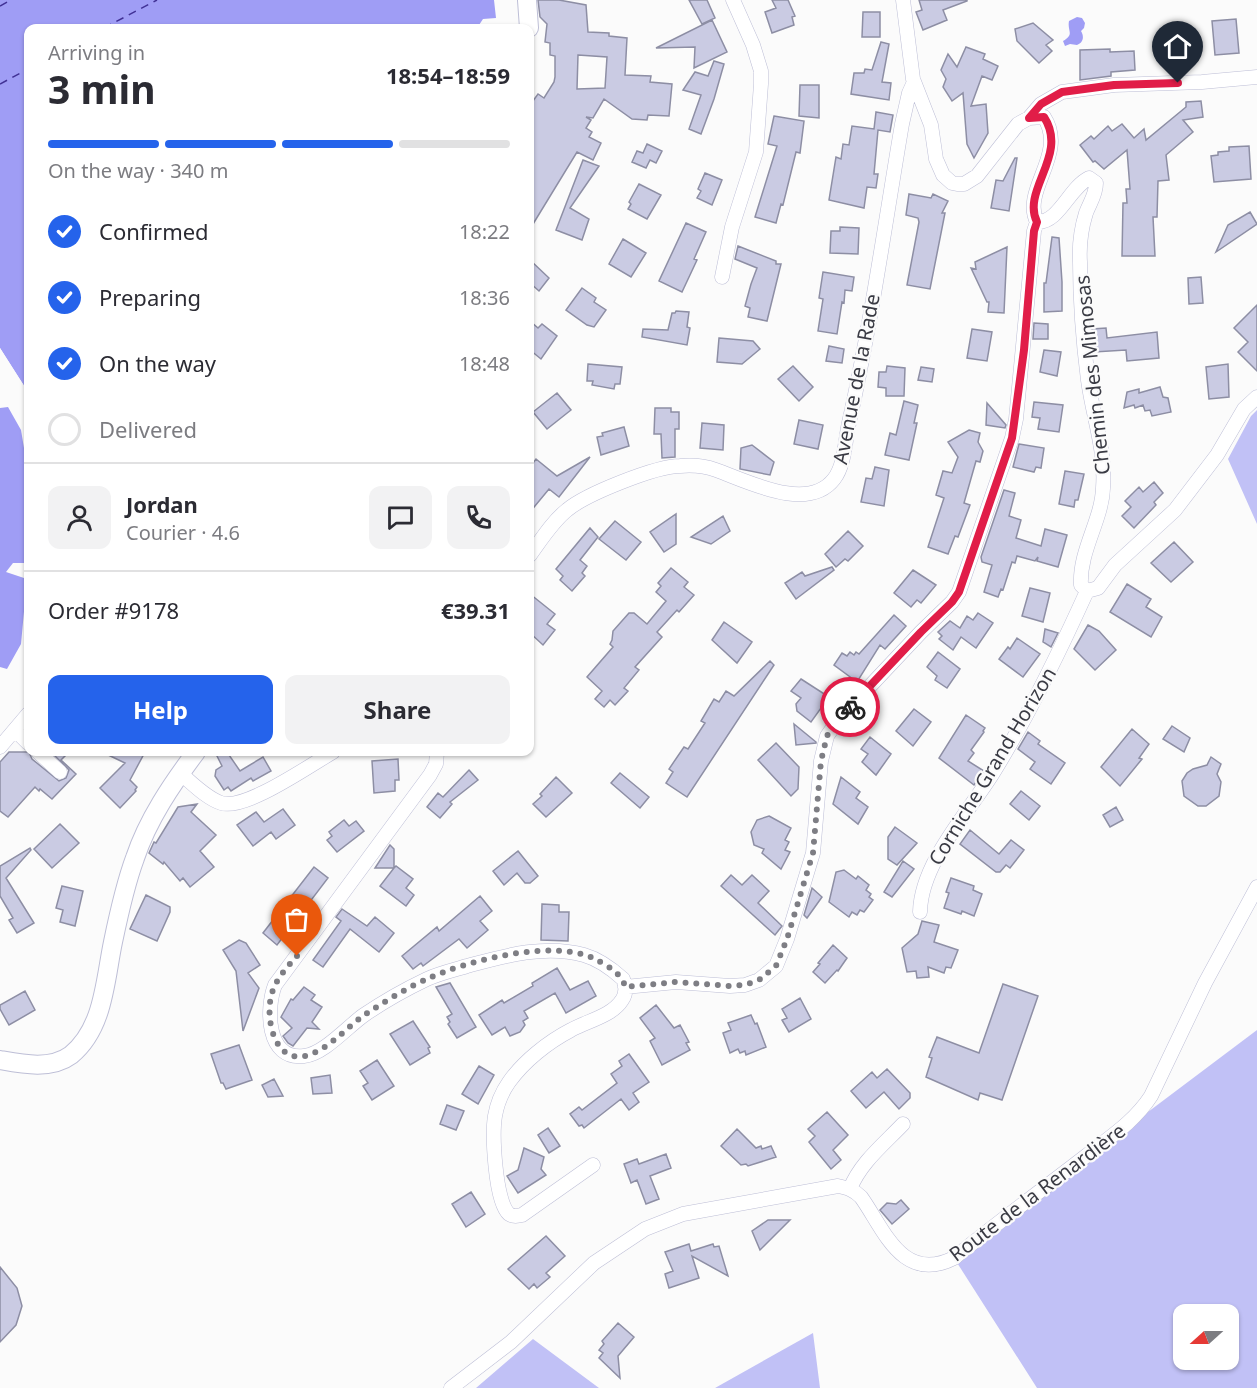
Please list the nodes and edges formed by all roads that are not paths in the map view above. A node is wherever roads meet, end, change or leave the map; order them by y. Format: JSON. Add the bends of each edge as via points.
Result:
{"nodes":[{"id":1,"x":527,"y":0,"type":"edge"},
{"id":2,"x":733,"y":0,"type":"edge"},
{"id":3,"x":903,"y":0,"type":"edge"},
{"id":4,"x":528,"y":24,"type":"edge"},
{"id":5,"x":1257,"y":77,"type":"edge"},
{"id":6,"x":914,"y":82,"type":"junction"},
{"id":7,"x":1029,"y":118,"type":"junction"},
{"id":8,"x":1037,"y":222,"type":"junction"},
{"id":9,"x":722,"y":277,"type":"dead end"},
{"id":10,"x":1257,"y":397,"type":"edge"},
{"id":11,"x":534,"y":550,"type":"edge"},
{"id":12,"x":1087,"y":591,"type":"junction"},
{"id":13,"x":24,"y":719,"type":"edge"},
{"id":14,"x":15,"y":730,"type":"junction"},
{"id":15,"x":24,"y":739,"type":"edge"},
{"id":16,"x":0,"y":747,"type":"edge"},
{"id":17,"x":42,"y":756,"type":"edge"},
{"id":18,"x":193,"y":756,"type":"edge"},
{"id":19,"x":326,"y":756,"type":"edge"},
{"id":20,"x":437,"y":756,"type":"edge"},
{"id":21,"x":60,"y":772,"type":"dead end"},
{"id":22,"x":180,"y":773,"type":"junction"},
{"id":23,"x":1257,"y":887,"type":"edge"},
{"id":24,"x":920,"y":912,"type":"dead end"},
{"id":25,"x":625,"y":987,"type":"junction"},
{"id":26,"x":0,"y":1060,"type":"edge"},
{"id":27,"x":903,"y":1124,"type":"dead end"},
{"id":28,"x":593,"y":1165,"type":"dead end"},
{"id":29,"x":850,"y":1189,"type":"junction"},
{"id":30,"x":451,"y":1388,"type":"edge"}],
"edges":[{"from":1,"to":4,"type":"main road"},
{"from":2,"to":9,"type":"street","via":[[753,45],[761,84],[756,152],[732,227]]},
{"from":3,"to":6,"type":"street"},
{"from":5,"to":7,"type":"street","via":[[1062,92],[1041,104]]},
{"from":6,"to":7,"type":"street","via":[[931,125],[939,168],[952,183],[964,184],[977,176],[1018,124]]},
{"from":6,"to":11,"type":"street","name":"Avenue de la Rade","via":[[902,124],[840,469],[830,483],[814,493],[797,495],[715,469],[669,466],[567,509]]},
{"from":7,"to":8,"type":"street","via":[[1044,117],[1053,142],[1034,205]]},
{"from":8,"to":12,"type":"street","name":"Chemin des Mimosas","via":[[1044,223],[1054,216],[1080,183],[1089,178],[1096,183],[1081,232],[1080,261],[1089,382],[1104,458],[1103,491],[1080,571],[1081,585]]},
{"from":8,"to":25,"type":"street","via":[[1016,419],[966,576],[952,602],[839,718],[827,736],[813,853],[776,966],[759,980],[745,985],[676,982]]},
{"from":10,"to":12,"type":"street","via":[[1244,409],[1217,455],[1175,510],[1115,565],[1098,588]]},
{"from":12,"to":24,"type":"street","name":"Corniche Grand Horizon","via":[[993,773],[932,866],[922,888]]},
{"from":13,"to":14,"type":"street"},
{"from":14,"to":15,"type":"street"},
{"from":14,"to":16,"type":"street"},
{"from":17,"to":21,"type":"street"},
{"from":18,"to":22,"type":"main road"},
{"from":19,"to":22,"type":"street","via":[[236,804],[214,800]]},
{"from":20,"to":25,"type":"street","via":[[430,775],[275,985],[269,1017],[280,1046],[296,1056],[312,1054],[370,1011],[428,978],[525,953],[552,950],[585,955],[617,974]]},
{"from":22,"to":26,"type":"main road","via":[[151,820],[135,856],[122,897],[101,1005],[91,1029],[70,1056],[51,1065]]},
{"from":23,"to":29,"type":"street","name":"Route de la Renardière","via":[[1144,1107],[1121,1130],[954,1258],[923,1264],[897,1251],[861,1197]]},
{"from":25,"to":28,"type":"street","via":[[623,1000],[614,1009],[570,1030],[529,1060],[503,1090],[496,1113],[496,1168],[509,1214],[522,1215]]},
{"from":27,"to":29,"type":"street","via":[[867,1161]]},
{"from":29,"to":30,"type":"street","via":[[838,1186],[694,1212],[645,1229],[594,1263],[511,1342]]}]}
